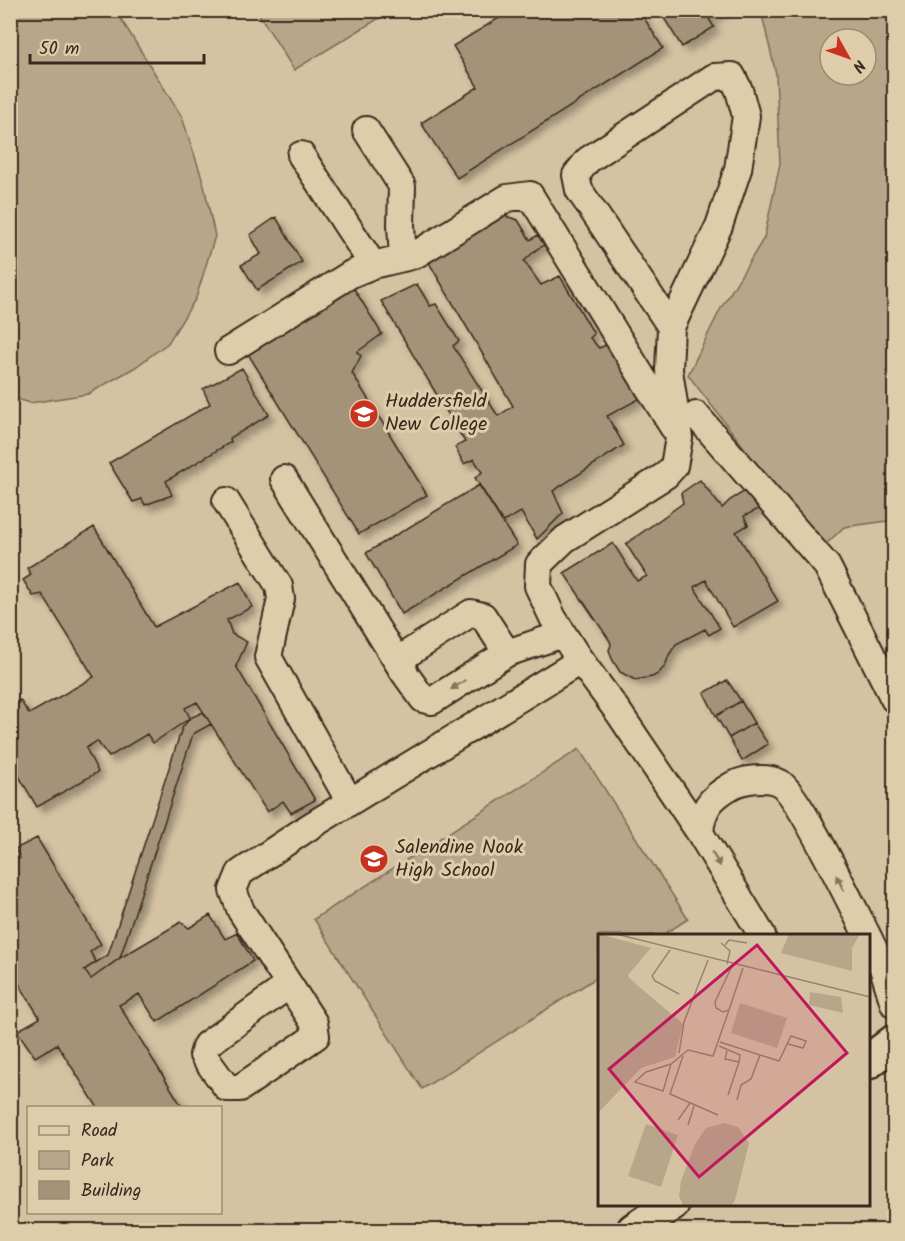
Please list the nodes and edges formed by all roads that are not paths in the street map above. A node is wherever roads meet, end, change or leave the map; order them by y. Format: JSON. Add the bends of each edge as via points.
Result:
{"nodes":[{"id":1,"x":366,"y":130,"type":"dead end"},
{"id":2,"x":301,"y":155,"type":"dead end"},
{"id":3,"x":403,"y":258,"type":"junction"},
{"id":4,"x":373,"y":265,"type":"junction"},
{"id":5,"x":670,"y":327,"type":"junction"},
{"id":6,"x":228,"y":351,"type":"dead end"},
{"id":7,"x":696,"y":415,"type":"dead end"},
{"id":8,"x":679,"y":438,"type":"junction"},
{"id":9,"x":284,"y":479,"type":"dead end"},
{"id":10,"x":226,"y":501,"type":"dead end"},
{"id":11,"x":563,"y":634,"type":"junction"},
{"id":12,"x":507,"y":653,"type":"junction"},
{"id":13,"x":580,"y":661,"type":"junction"},
{"id":14,"x":403,"y":671,"type":"junction"},
{"id":15,"x":894,"y":699,"type":"edge"},
{"id":16,"x":350,"y":802,"type":"junction"},
{"id":17,"x":700,"y":833,"type":"junction"},
{"id":18,"x":761,"y":934,"type":"edge"},
{"id":19,"x":866,"y":934,"type":"edge"},
{"id":20,"x":869,"y":940,"type":"edge"},
{"id":21,"x":289,"y":985,"type":"dead end"},
{"id":22,"x":894,"y":1004,"type":"edge"},
{"id":23,"x":894,"y":1042,"type":"edge"},
{"id":24,"x":869,"y":1061,"type":"edge"},
{"id":25,"x":669,"y":1205,"type":"edge"},
{"id":26,"x":634,"y":1230,"type":"edge"}],
"edges":[{"from":1,"to":3,"type":"lane","via":[[402,186]]},
{"from":2,"to":4,"type":"lane"},
{"from":3,"to":4,"type":"lane"},
{"from":3,"to":8,"type":"lane","via":[[416,255],[507,198],[530,195]]},
{"from":4,"to":6,"type":"lane","via":[[351,274]]},
{"from":5,"to":5,"type":"lane","via":[[719,226],[738,169],[746,116],[732,76],[714,77],[588,160],[576,175],[579,190]]},
{"from":5,"to":8,"type":"lane","via":[[669,370]]},
{"from":7,"to":15,"type":"lane","via":[[827,566]]},
{"from":8,"to":11,"type":"lane","via":[[674,466],[666,475],[565,539],[539,564],[538,586]]},
{"from":9,"to":14,"type":"lane"},
{"from":10,"to":16,"type":"lane","via":[[279,586],[268,657]]},
{"from":11,"to":12,"type":"lane"},
{"from":11,"to":13,"type":"lane"},
{"from":12,"to":14,"type":"lane","one_way":true,"via":[[432,701],[423,699]]},
{"from":12,"to":14,"type":"lane","via":[[483,616],[471,613],[404,656]]},
{"from":13,"to":16,"type":"lane"},
{"from":13,"to":17,"type":"lane"},
{"from":16,"to":21,"type":"lane","via":[[240,873],[233,890],[241,911]]},
{"from":17,"to":18,"type":"lane","one_way":true},
{"from":19,"to":17,"type":"lane","one_way":true,"via":[[817,838],[780,784],[762,778],[735,784],[715,795],[702,816]]},
{"from":20,"to":22,"type":"lane"},
{"from":23,"to":24,"type":"highway"},
{"from":25,"to":26,"type":"highway"}]}
